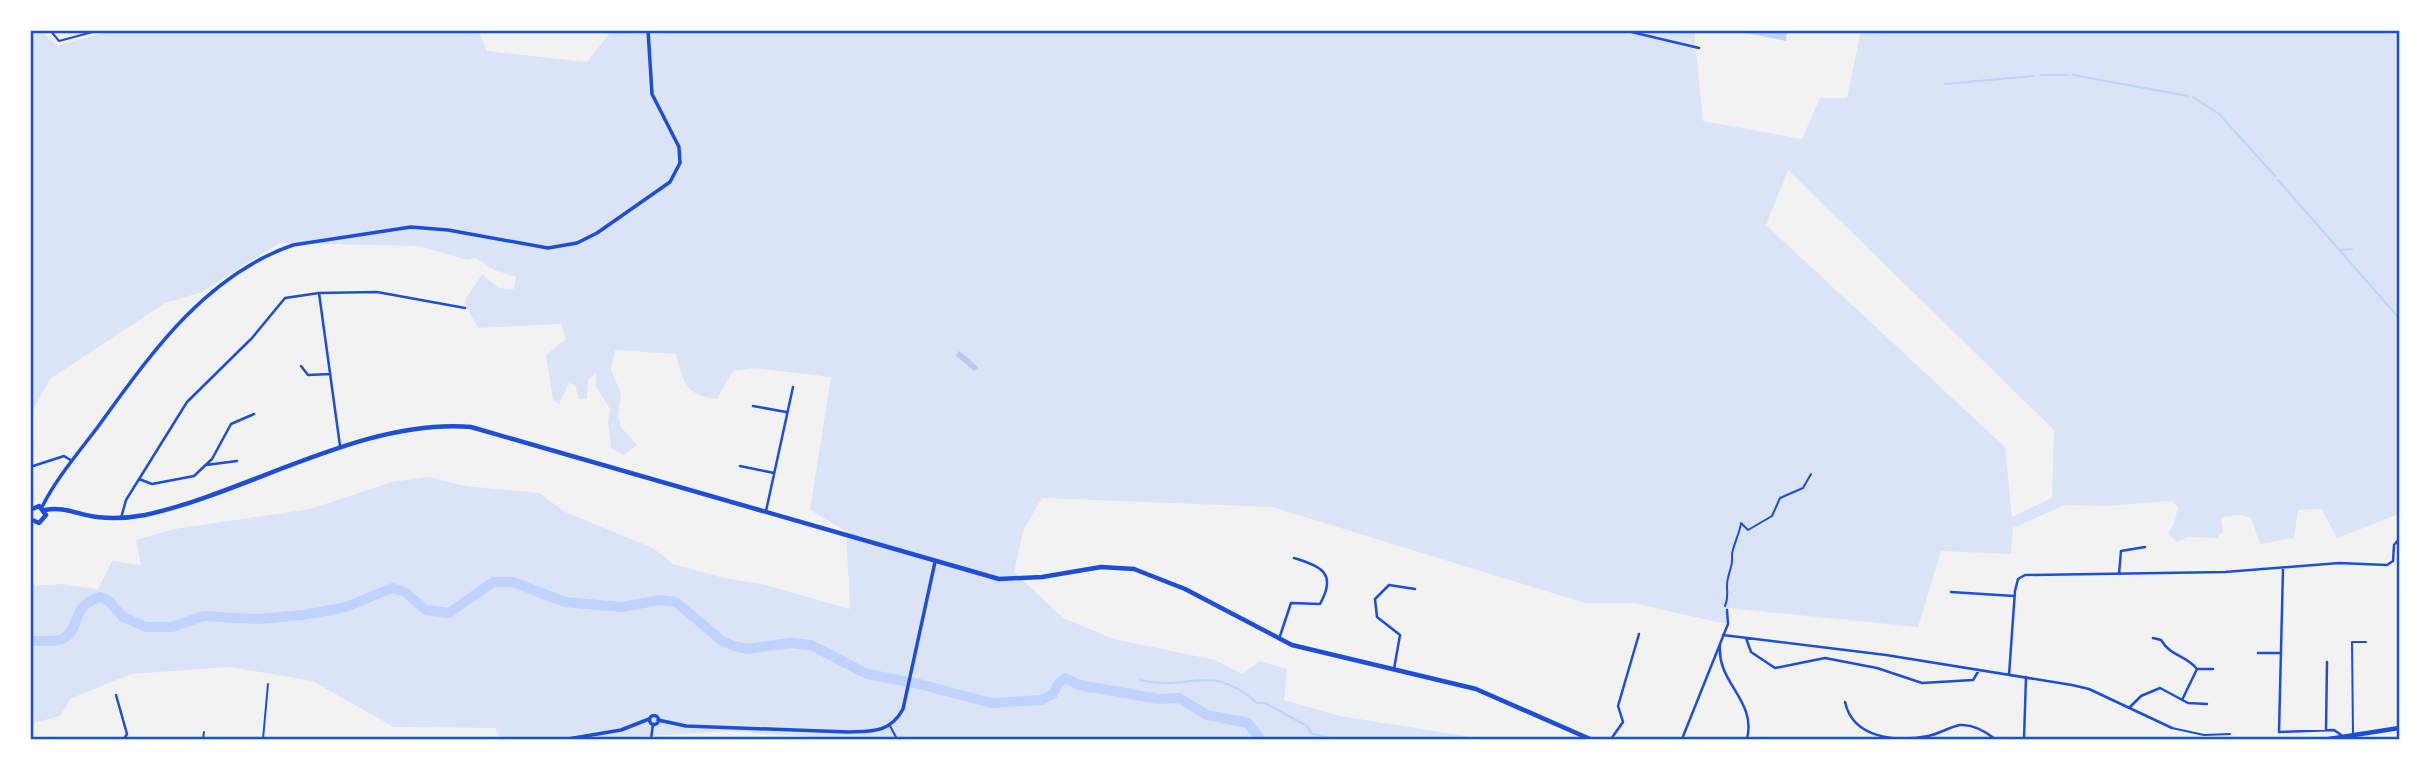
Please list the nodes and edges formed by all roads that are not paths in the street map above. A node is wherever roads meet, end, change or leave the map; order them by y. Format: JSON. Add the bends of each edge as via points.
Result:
{"nodes":[{"id":1,"x":50,"y":30,"type":"edge"},
{"id":2,"x":100,"y":30,"type":"edge"},
{"id":3,"x":648,"y":30,"type":"edge"},
{"id":4,"x":1623,"y":30,"type":"edge"},
{"id":5,"x":87,"y":32,"type":"edge"},
{"id":6,"x":1699,"y":48,"type":"dead end"},
{"id":7,"x":318,"y":293,"type":"junction"},
{"id":8,"x":465,"y":308,"type":"dead end"},
{"id":9,"x":301,"y":366,"type":"dead end"},
{"id":10,"x":330,"y":374,"type":"junction"},
{"id":11,"x":793,"y":387,"type":"dead end"},
{"id":12,"x":753,"y":406,"type":"dead end"},
{"id":13,"x":786,"y":412,"type":"junction"},
{"id":14,"x":254,"y":414,"type":"dead end"},
{"id":15,"x":340,"y":449,"type":"junction"},
{"id":16,"x":72,"y":461,"type":"junction"},
{"id":17,"x":237,"y":461,"type":"dead end"},
{"id":18,"x":206,"y":465,"type":"junction"},
{"id":19,"x":740,"y":466,"type":"dead end"},
{"id":20,"x":30,"y":467,"type":"edge"},
{"id":21,"x":774,"y":473,"type":"junction"},
{"id":22,"x":139,"y":479,"type":"junction"},
{"id":23,"x":43,"y":508,"type":"junction"},
{"id":24,"x":30,"y":510,"type":"edge"},
{"id":25,"x":765,"y":514,"type":"junction"},
{"id":26,"x":121,"y":518,"type":"junction"},
{"id":27,"x":30,"y":519,"type":"edge"},
{"id":28,"x":2399,"y":539,"type":"edge"},
{"id":29,"x":2145,"y":547,"type":"dead end"},
{"id":30,"x":1294,"y":558,"type":"dead end"},
{"id":31,"x":935,"y":562,"type":"junction"},
{"id":32,"x":2283,"y":569,"type":"junction"},
{"id":33,"x":2119,"y":574,"type":"junction"},
{"id":34,"x":1415,"y":589,"type":"dead end"},
{"id":35,"x":1951,"y":592,"type":"dead end"},
{"id":36,"x":2014,"y":596,"type":"junction"},
{"id":37,"x":1727,"y":610,"type":"dead end"},
{"id":38,"x":1639,"y":634,"type":"dead end"},
{"id":39,"x":1723,"y":635,"type":"junction"},
{"id":40,"x":1729,"y":636,"type":"junction"},
{"id":41,"x":1746,"y":638,"type":"junction"},
{"id":42,"x":2153,"y":638,"type":"dead end"},
{"id":43,"x":1279,"y":639,"type":"junction"},
{"id":44,"x":1721,"y":639,"type":"junction"},
{"id":45,"x":2366,"y":642,"type":"dead end"},
{"id":46,"x":2258,"y":653,"type":"dead end"},
{"id":47,"x":2281,"y":653,"type":"junction"},
{"id":48,"x":2327,"y":662,"type":"dead end"},
{"id":49,"x":1394,"y":669,"type":"junction"},
{"id":50,"x":2197,"y":669,"type":"junction"},
{"id":51,"x":2213,"y":669,"type":"dead end"},
{"id":52,"x":1979,"y":670,"type":"junction"},
{"id":53,"x":2008,"y":675,"type":"junction"},
{"id":54,"x":2026,"y":677,"type":"junction"},
{"id":55,"x":268,"y":684,"type":"dead end"},
{"id":56,"x":116,"y":695,"type":"dead end"},
{"id":57,"x":2182,"y":700,"type":"junction"},
{"id":58,"x":1845,"y":702,"type":"dead end"},
{"id":59,"x":2207,"y":704,"type":"dead end"},
{"id":60,"x":2129,"y":708,"type":"junction"},
{"id":61,"x":649,"y":719,"type":"junction"},
{"id":62,"x":658,"y":720,"type":"junction"},
{"id":63,"x":653,"y":724,"type":"junction"},
{"id":64,"x":890,"y":726,"type":"junction"},
{"id":65,"x":2172,"y":728,"type":"joint"},
{"id":66,"x":2399,"y":728,"type":"edge"},
{"id":67,"x":2326,"y":730,"type":"junction"},
{"id":68,"x":204,"y":732,"type":"dead end"},
{"id":69,"x":2230,"y":734,"type":"dead end"},
{"id":70,"x":2353,"y":735,"type":"junction"},
{"id":71,"x":2364,"y":736,"type":"edge"},
{"id":72,"x":2344,"y":737,"type":"junction"},
{"id":73,"x":124,"y":739,"type":"edge"},
{"id":74,"x":204,"y":739,"type":"edge"},
{"id":75,"x":263,"y":739,"type":"edge"},
{"id":76,"x":568,"y":739,"type":"edge"},
{"id":77,"x":651,"y":739,"type":"edge"},
{"id":78,"x":897,"y":739,"type":"edge"},
{"id":79,"x":1590,"y":739,"type":"edge"},
{"id":80,"x":1611,"y":739,"type":"edge"},
{"id":81,"x":1682,"y":739,"type":"edge"},
{"id":82,"x":1747,"y":739,"type":"edge"},
{"id":83,"x":1995,"y":739,"type":"edge"},
{"id":84,"x":2024,"y":739,"type":"edge"},
{"id":85,"x":2329,"y":739,"type":"edge"}],
"edges":[{"from":1,"to":5,"type":"street","via":[[59,41]]},
{"from":2,"to":5,"type":"street"},
{"from":3,"to":16,"type":"main road","via":[[652,94],[679,147],[678,170],[670,182],[578,243],[548,248],[411,227],[277,250],[203,298],[150,355]]},
{"from":4,"to":6,"type":"street"},
{"from":7,"to":8,"type":"street","via":[[377,292]]},
{"from":7,"to":10,"type":"street"},
{"from":7,"to":22,"type":"street","via":[[285,298],[187,402]]},
{"from":9,"to":10,"type":"street","via":[[308,375]]},
{"from":10,"to":15,"type":"street"},
{"from":11,"to":13,"type":"street"},
{"from":12,"to":13,"type":"street"},
{"from":13,"to":21,"type":"street"},
{"from":14,"to":18,"type":"street","via":[[231,424]]},
{"from":15,"to":25,"type":"main road","via":[[418,427],[471,427]]},
{"from":15,"to":26,"type":"main road","via":[[194,502]]},
{"from":16,"to":20,"type":"street","via":[[64,456]]},
{"from":16,"to":23,"type":"main road"},
{"from":17,"to":18,"type":"street"},
{"from":18,"to":22,"type":"street","via":[[187,478],[152,484]]},
{"from":19,"to":21,"type":"street"},
{"from":21,"to":25,"type":"street"},
{"from":22,"to":26,"type":"street"},
{"from":23,"to":24,"type":"main road"},
{"from":23,"to":26,"type":"main road"},
{"from":23,"to":27,"type":"main road","via":[[46,517],[41,523]]},
{"from":25,"to":31,"type":"main road"},
{"from":28,"to":32,"type":"street","via":[[2393,561],[2387,565],[2339,563]]},
{"from":29,"to":33,"type":"street","via":[[2120,551]]},
{"from":30,"to":43,"type":"street","via":[[1322,569],[1328,590],[1320,604],[1291,603]]},
{"from":31,"to":43,"type":"main road","via":[[999,579],[1101,567],[1134,569],[1185,589]]},
{"from":31,"to":64,"type":"main road","via":[[903,709]]},
{"from":32,"to":33,"type":"street"},
{"from":32,"to":47,"type":"street"},
{"from":33,"to":36,"type":"street","via":[[2025,575],[2018,579]]},
{"from":34,"to":49,"type":"street","via":[[1389,585],[1375,599],[1377,617],[1400,635]]},
{"from":35,"to":36,"type":"street"},
{"from":36,"to":53,"type":"street"},
{"from":37,"to":39,"type":"street"},
{"from":38,"to":80,"type":"street","via":[[1618,706],[1623,722]]},
{"from":39,"to":40,"type":"street"},
{"from":39,"to":44,"type":"street"},
{"from":40,"to":41,"type":"street"},
{"from":40,"to":44,"type":"street"},
{"from":41,"to":52,"type":"street"},
{"from":41,"to":52,"type":"street","via":[[1751,652],[1775,668],[1809,659],[1835,659],[1930,684],[1973,680]]},
{"from":42,"to":50,"type":"street"},
{"from":43,"to":49,"type":"main road"},
{"from":44,"to":81,"type":"street"},
{"from":44,"to":82,"type":"street","via":[[1720,666],[1744,702],[1751,724]]},
{"from":45,"to":70,"type":"street","via":[[2351,642]]},
{"from":46,"to":47,"type":"street"},
{"from":47,"to":67,"type":"street","via":[[2279,732]]},
{"from":48,"to":67,"type":"street"},
{"from":49,"to":79,"type":"main road","via":[[1476,689]]},
{"from":50,"to":51,"type":"street"},
{"from":50,"to":57,"type":"street"},
{"from":52,"to":53,"type":"street"},
{"from":53,"to":54,"type":"street"},
{"from":54,"to":60,"type":"street","via":[[2089,689]]},
{"from":54,"to":84,"type":"street"},
{"from":55,"to":75,"type":"street"},
{"from":56,"to":73,"type":"street","via":[[127,734]]},
{"from":57,"to":59,"type":"street"},
{"from":57,"to":60,"type":"street","via":[[2153,688]]},
{"from":58,"to":83,"type":"street","via":[[1857,724],[1872,735],[1918,737],[1966,726]]},
{"from":60,"to":65,"type":"street"},
{"from":61,"to":62,"type":"main road","via":[[654,715]]},
{"from":61,"to":63,"type":"main road"},
{"from":61,"to":76,"type":"main road","via":[[621,730]]},
{"from":62,"to":63,"type":"main road"},
{"from":62,"to":64,"type":"main road","via":[[686,726],[848,732]]},
{"from":63,"to":77,"type":"street"},
{"from":64,"to":78,"type":"street"},
{"from":65,"to":69,"type":"street","via":[[2204,735]]},
{"from":66,"to":71,"type":"main road"},
{"from":67,"to":72,"type":"street","via":[[2342,732]]},
{"from":68,"to":74,"type":"street"},
{"from":70,"to":71,"type":"main road"},
{"from":70,"to":72,"type":"main road"},
{"from":72,"to":85,"type":"main road"}]}
